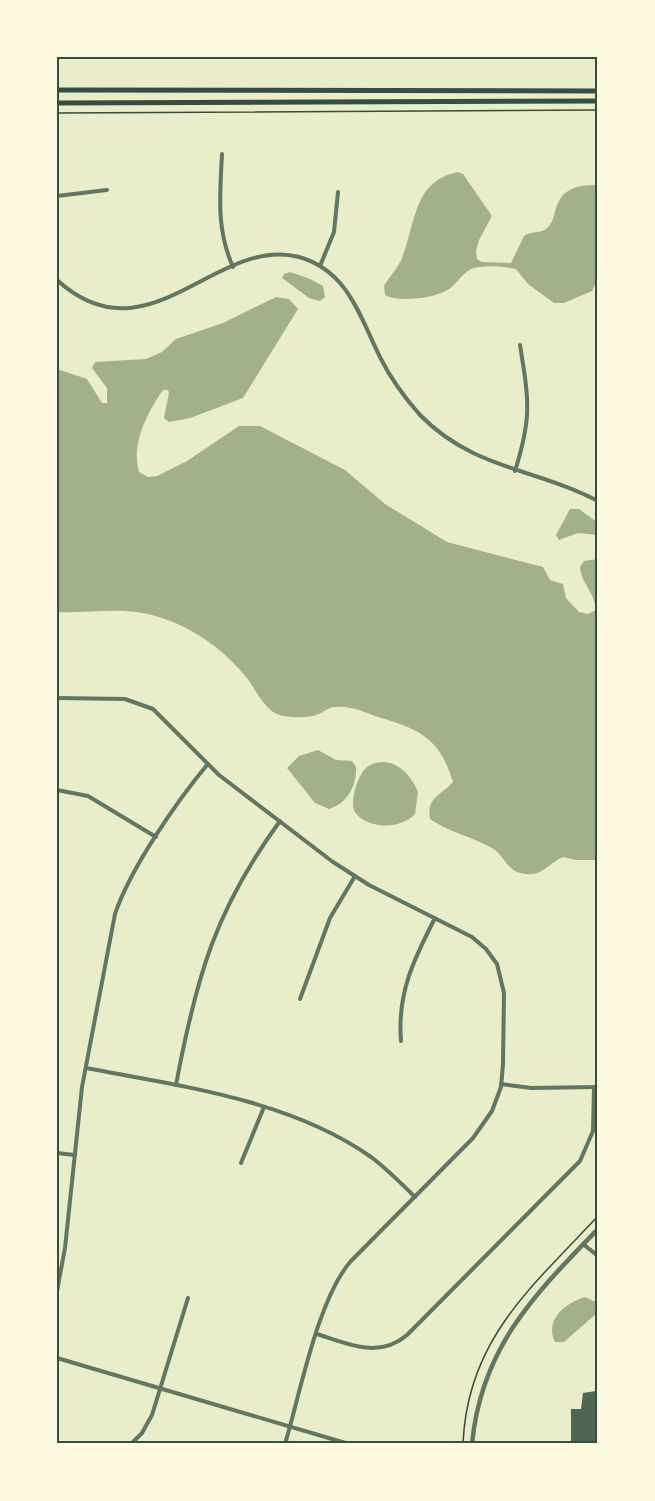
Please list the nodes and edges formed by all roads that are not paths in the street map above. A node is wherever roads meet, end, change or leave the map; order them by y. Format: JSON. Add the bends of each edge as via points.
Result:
{"nodes":[{"id":1,"x":57,"y":90,"type":"edge"},
{"id":2,"x":598,"y":91,"type":"edge"},
{"id":3,"x":598,"y":101,"type":"edge"},
{"id":4,"x":57,"y":103,"type":"edge"},
{"id":5,"x":222,"y":154,"type":"dead end"},
{"id":6,"x":107,"y":190,"type":"dead end"},
{"id":7,"x":338,"y":192,"type":"dead end"},
{"id":8,"x":57,"y":196,"type":"edge"},
{"id":9,"x":320,"y":266,"type":"junction"},
{"id":10,"x":233,"y":267,"type":"junction"},
{"id":11,"x":57,"y":280,"type":"edge"},
{"id":12,"x":520,"y":345,"type":"dead end"},
{"id":13,"x":515,"y":471,"type":"junction"},
{"id":14,"x":598,"y":501,"type":"edge"},
{"id":15,"x":57,"y":698,"type":"edge"},
{"id":16,"x":207,"y":765,"type":"junction"},
{"id":17,"x":57,"y":790,"type":"edge"},
{"id":18,"x":280,"y":821,"type":"junction"},
{"id":19,"x":156,"y":837,"type":"junction"},
{"id":20,"x":355,"y":876,"type":"junction"},
{"id":21,"x":435,"y":918,"type":"junction"},
{"id":22,"x":300,"y":999,"type":"dead end"},
{"id":23,"x":401,"y":1041,"type":"dead end"},
{"id":24,"x":86,"y":1068,"type":"junction"},
{"id":25,"x":501,"y":1084,"type":"junction"},
{"id":26,"x":176,"y":1085,"type":"junction"},
{"id":27,"x":596,"y":1087,"type":"edge"},
{"id":28,"x":264,"y":1107,"type":"junction"},
{"id":29,"x":57,"y":1153,"type":"edge"},
{"id":30,"x":75,"y":1155,"type":"junction"},
{"id":31,"x":241,"y":1164,"type":"dead end"},
{"id":32,"x":414,"y":1197,"type":"junction"},
{"id":33,"x":598,"y":1229,"type":"edge"},
{"id":34,"x":584,"y":1244,"type":"junction"},
{"id":35,"x":57,"y":1255,"type":"edge"},
{"id":36,"x":64,"y":1256,"type":"junction"},
{"id":37,"x":598,"y":1256,"type":"edge"},
{"id":38,"x":57,"y":1292,"type":"edge"},
{"id":39,"x":188,"y":1298,"type":"dead end"},
{"id":40,"x":317,"y":1334,"type":"junction"},
{"id":41,"x":57,"y":1358,"type":"edge"},
{"id":42,"x":161,"y":1389,"type":"junction"},
{"id":43,"x":290,"y":1427,"type":"junction"},
{"id":44,"x":132,"y":1444,"type":"edge"},
{"id":45,"x":285,"y":1444,"type":"edge"},
{"id":46,"x":349,"y":1444,"type":"edge"},
{"id":47,"x":472,"y":1444,"type":"edge"}],
"edges":[{"from":1,"to":2,"type":"main road"},
{"from":3,"to":4,"type":"main road"},
{"from":5,"to":10,"type":"street","via":[[219,216]]},
{"from":6,"to":8,"type":"street"},
{"from":7,"to":9,"type":"street","via":[[334,232]]},
{"from":9,"to":10,"type":"street","via":[[298,257],[276,255]]},
{"from":9,"to":13,"type":"street","via":[[348,290],[387,372],[421,415],[466,450]]},
{"from":10,"to":11,"type":"street","via":[[165,300],[134,308],[86,299]]},
{"from":12,"to":13,"type":"street","via":[[530,413]]},
{"from":13,"to":14,"type":"street","via":[[563,484]]},
{"from":15,"to":16,"type":"street","via":[[142,703],[163,716]]},
{"from":16,"to":18,"type":"street"},
{"from":16,"to":19,"type":"street"},
{"from":17,"to":19,"type":"street","via":[[87,796]]},
{"from":18,"to":20,"type":"street"},
{"from":18,"to":26,"type":"street","via":[[243,874],[216,930],[193,1001]]},
{"from":19,"to":24,"type":"street","via":[[115,914]]},
{"from":20,"to":21,"type":"street"},
{"from":20,"to":22,"type":"street","via":[[330,918]]},
{"from":21,"to":23,"type":"street","via":[[405,984],[400,1010]]},
{"from":21,"to":25,"type":"street","via":[[475,939],[498,966],[504,993]]},
{"from":24,"to":26,"type":"street"},
{"from":24,"to":30,"type":"street"},
{"from":25,"to":27,"type":"street","via":[[531,1088]]},
{"from":25,"to":32,"type":"street","via":[[480,1131]]},
{"from":26,"to":28,"type":"street"},
{"from":27,"to":40,"type":"street","via":[[593,1131],[580,1161],[404,1338],[389,1347],[374,1349]]},
{"from":28,"to":31,"type":"street"},
{"from":28,"to":32,"type":"street","via":[[353,1145]]},
{"from":29,"to":30,"type":"street"},
{"from":30,"to":36,"type":"street"},
{"from":32,"to":40,"type":"street","via":[[341,1274]]},
{"from":33,"to":34,"type":"street"},
{"from":34,"to":37,"type":"street"},
{"from":34,"to":47,"type":"street","via":[[529,1301],[502,1342],[480,1396]]},
{"from":35,"to":36,"type":"street"},
{"from":36,"to":38,"type":"street"},
{"from":39,"to":42,"type":"street"},
{"from":40,"to":43,"type":"street"},
{"from":41,"to":42,"type":"street"},
{"from":42,"to":43,"type":"street"},
{"from":42,"to":44,"type":"street","via":[[148,1425]]},
{"from":43,"to":45,"type":"street"},
{"from":43,"to":46,"type":"street"}]}
